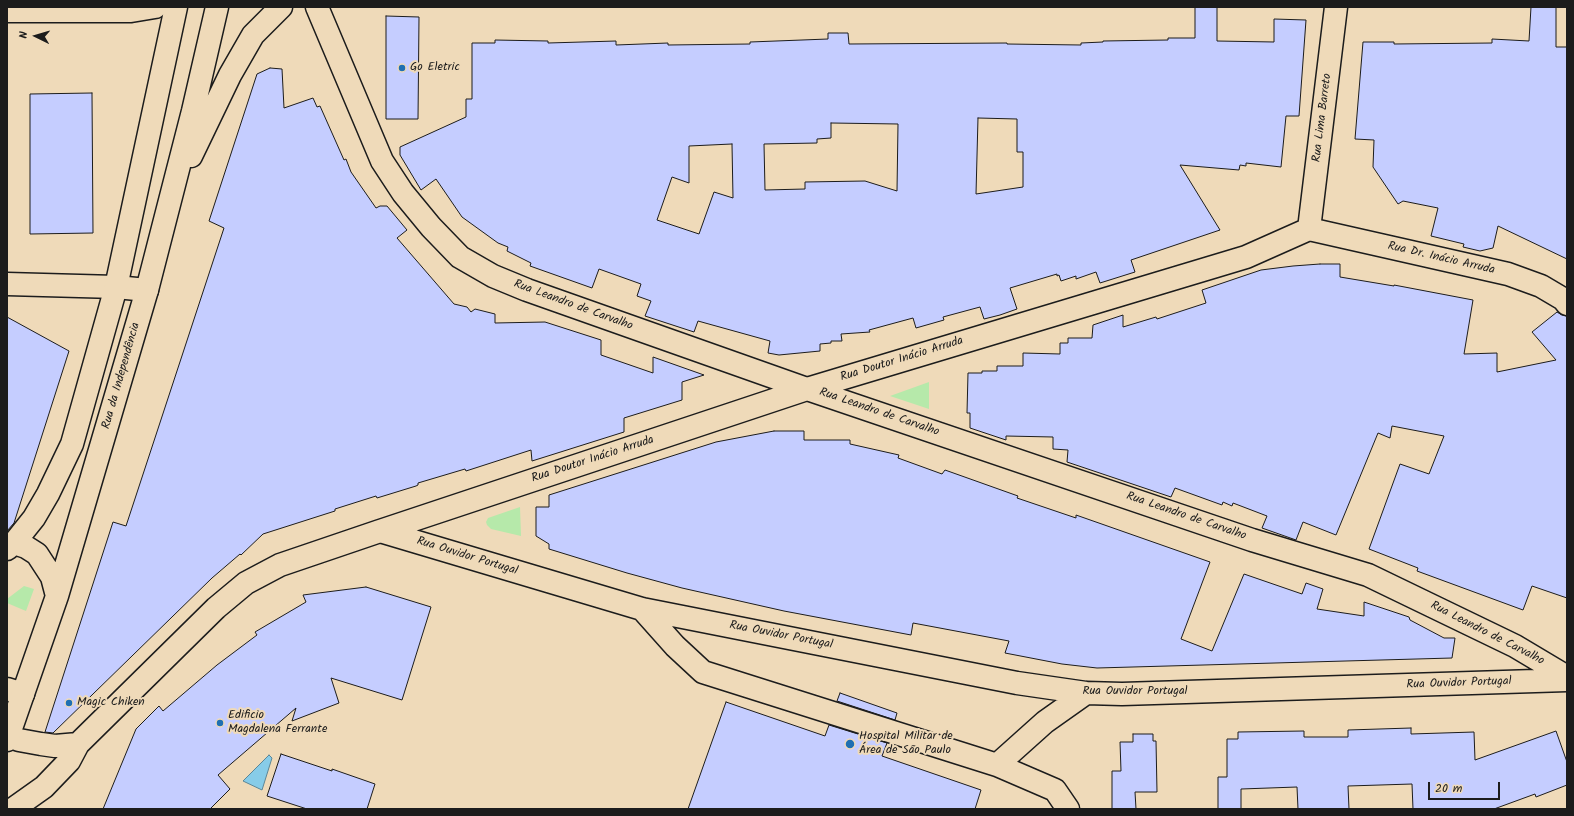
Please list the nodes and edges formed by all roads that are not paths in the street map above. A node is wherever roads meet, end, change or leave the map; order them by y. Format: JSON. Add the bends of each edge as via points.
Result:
{"nodes":[{"id":1,"x":155,"y":7,"type":"edge"},
{"id":2,"x":176,"y":7,"type":"edge"},
{"id":3,"x":217,"y":7,"type":"edge"},
{"id":4,"x":281,"y":7,"type":"edge"},
{"id":5,"x":317,"y":7,"type":"edge"},
{"id":6,"x":1336,"y":7,"type":"edge"},
{"id":7,"x":7,"y":11,"type":"edge"},
{"id":8,"x":173,"y":191,"type":"junction"},
{"id":9,"x":1309,"y":229,"type":"junction"},
{"id":10,"x":7,"y":284,"type":"edge"},
{"id":11,"x":116,"y":287,"type":"junction"},
{"id":12,"x":147,"y":290,"type":"junction"},
{"id":13,"x":1567,"y":304,"type":"edge"},
{"id":14,"x":807,"y":389,"type":"junction"},
{"id":15,"x":380,"y":531,"type":"junction"},
{"id":16,"x":11,"y":546,"type":"edge"},
{"id":17,"x":57,"y":596,"type":"junction"},
{"id":18,"x":642,"y":609,"type":"junction"},
{"id":19,"x":1567,"y":677,"type":"edge"},
{"id":20,"x":1567,"y":680,"type":"edge"},
{"id":21,"x":15,"y":691,"type":"edge"},
{"id":22,"x":1086,"y":693,"type":"junction"},
{"id":23,"x":8,"y":738,"type":"edge"},
{"id":24,"x":78,"y":744,"type":"junction"},
{"id":25,"x":997,"y":765,"type":"junction"},
{"id":26,"x":13,"y":809,"type":"edge"},
{"id":27,"x":1068,"y":809,"type":"edge"}],
"edges":[{"from":1,"to":7,"type":"street","via":[[131,11]]},
{"from":2,"to":11,"type":"street"},
{"from":3,"to":8,"type":"street","name":"Rua da Independência"},
{"from":4,"to":8,"type":"street","via":[[253,35],[245,48]]},
{"from":5,"to":14,"type":"street","name":"Rua Leandro de Carvalho","via":[[382,161],[403,193],[460,257],[493,276],[527,290]]},
{"from":6,"to":9,"type":"street","name":"Rua Lima Barreto"},
{"from":8,"to":12,"type":"street","name":"Rua da Independência"},
{"from":9,"to":13,"type":"street","name":"Rua Dr. Inácio Arruda","via":[[1508,274],[1541,286],[1564,299]]},
{"from":9,"to":14,"type":"street","name":"Rua Doutor Inácio Arruda","via":[[1246,257]]},
{"from":10,"to":11,"type":"street"},
{"from":11,"to":12,"type":"street"},
{"from":11,"to":16,"type":"street","via":[[72,444],[34,518]]},
{"from":12,"to":17,"type":"street","name":"Rua da Independência"},
{"from":14,"to":15,"type":"street","name":"Rua Doutor Inácio Arruda"},
{"from":14,"to":19,"type":"street","name":"Rua Leandro de Carvalho","via":[[1252,540],[1368,575],[1515,646]]},
{"from":15,"to":18,"type":"street","name":"Rua Ouvidor Portugal"},
{"from":15,"to":24,"type":"street","via":[[280,565],[246,583],[216,608]]},
{"from":16,"to":17,"type":"street","via":[[26,547],[37,554],[52,577]]},
{"from":17,"to":21,"type":"street","name":"Rua da Independência"},
{"from":18,"to":22,"type":"street","name":"Rua Ouvidor Portugal","via":[[1017,682]]},
{"from":18,"to":25,"type":"street","via":[[675,646],[703,672]]},
{"from":20,"to":22,"type":"street","name":"Rua Ouvidor Portugal","via":[[1130,694]]},
{"from":21,"to":23,"type":"street","name":"Rua da Independência"},
{"from":22,"to":25,"type":"street","via":[[1045,722]]},
{"from":23,"to":24,"type":"street","via":[[55,746]]},
{"from":24,"to":26,"type":"street","via":[[69,761],[49,782]]},
{"from":25,"to":27,"type":"street","via":[[1055,790]]}]}
